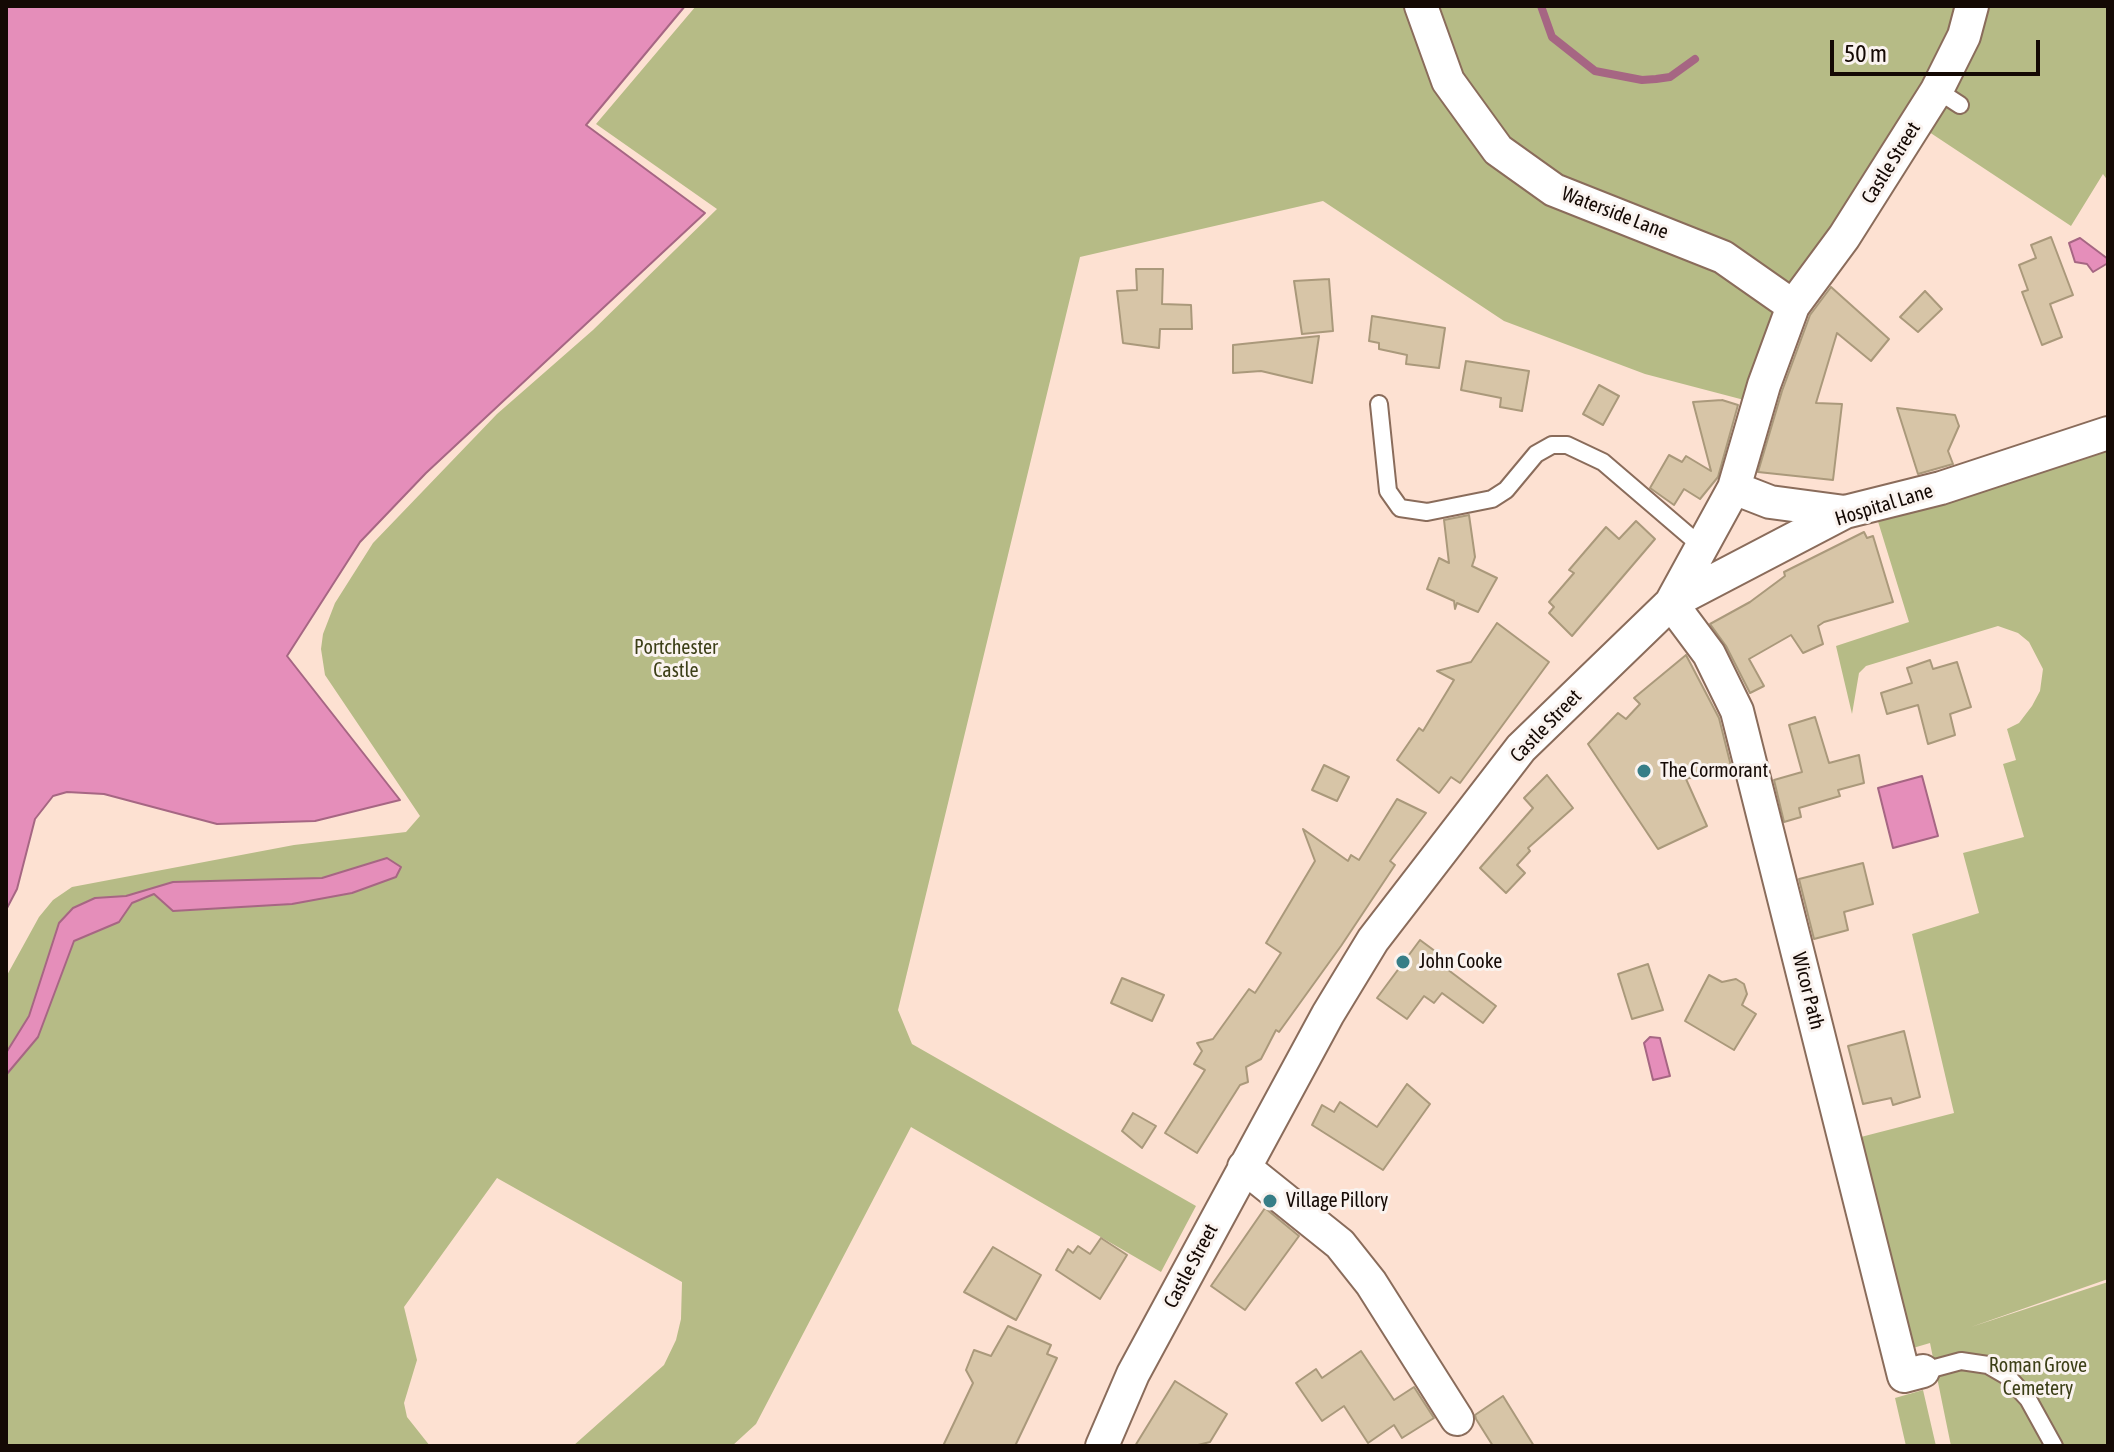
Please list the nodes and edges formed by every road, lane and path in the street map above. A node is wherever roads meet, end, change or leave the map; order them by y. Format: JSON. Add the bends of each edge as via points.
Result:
{"nodes":[{"id":1,"x":1421,"y":6,"type":"edge"},
{"id":2,"x":1972,"y":6,"type":"edge"},
{"id":3,"x":1793,"y":306,"type":"junction"},
{"id":4,"x":1379,"y":404,"type":"dead end"},
{"id":5,"x":2108,"y":433,"type":"edge"},
{"id":6,"x":1734,"y":488,"type":"junction"},
{"id":7,"x":1845,"y":512,"type":"junction"},
{"id":8,"x":1701,"y":546,"type":"junction"},
{"id":9,"x":1671,"y":603,"type":"junction"},
{"id":10,"x":1244,"y":1167,"type":"junction"},
{"id":11,"x":1929,"y":1369,"type":"joint"},
{"id":12,"x":1457,"y":1419,"type":"dead end"},
{"id":13,"x":1102,"y":1446,"type":"edge"},
{"id":14,"x":2054,"y":1446,"type":"edge"}],
"edges":[{"from":1,"to":3,"type":"street","name":"Waterside Lane","via":[[1448,81],[1498,150],[1554,190],[1723,257]]},
{"from":2,"to":3,"type":"street","name":"Castle Street","via":[[1949,97]]},
{"from":3,"to":6,"type":"street","name":"Castle Street"},
{"from":4,"to":8,"type":"lane","via":[[1388,491],[1400,508],[1427,512],[1492,499],[1536,454],[1552,445],[1567,445],[1603,462]]},
{"from":5,"to":7,"type":"street","name":"Hospital Lane","via":[[1941,488]]},
{"from":6,"to":7,"type":"street","via":[[1781,505]]},
{"from":6,"to":8,"type":"street","name":"Castle Street"},
{"from":7,"to":9,"type":"street","name":"Hospital Lane"},
{"from":8,"to":9,"type":"street","name":"Castle Street"},
{"from":9,"to":10,"type":"street","name":"Castle Street","via":[[1521,748],[1373,940]]},
{"from":9,"to":11,"type":"street","name":"Wicor Path","via":[[1709,654],[1737,711],[1904,1376]]},
{"from":10,"to":12,"type":"street","via":[[1326,1230],[1354,1261]]},
{"from":10,"to":13,"type":"street","name":"Castle Street","via":[[1133,1374]]},
{"from":11,"to":14,"type":"lane","via":[[1961,1361],[1988,1365],[2007,1376],[2028,1399]]}]}
